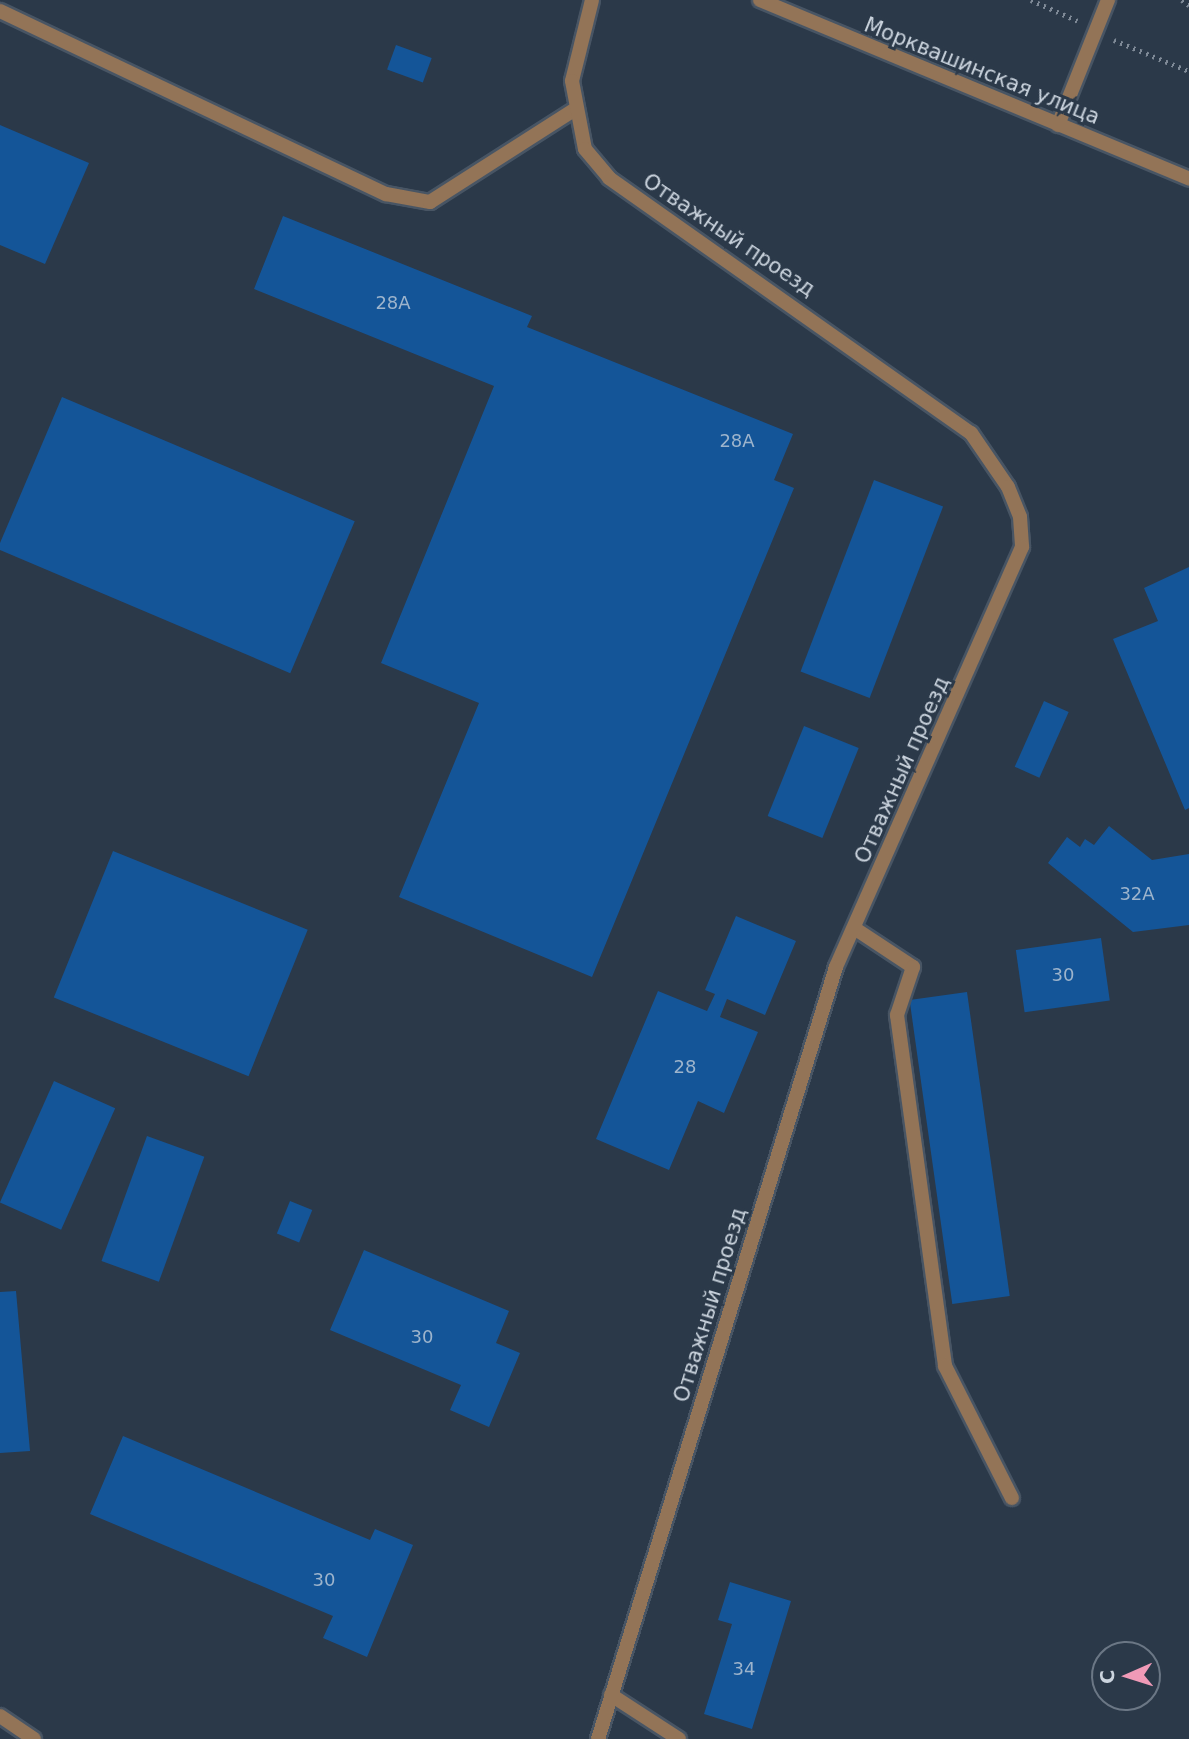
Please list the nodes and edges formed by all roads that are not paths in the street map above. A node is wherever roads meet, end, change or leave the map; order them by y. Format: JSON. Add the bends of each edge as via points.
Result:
{"nodes":[{"id":1,"x":592,"y":0,"type":"edge"},
{"id":2,"x":760,"y":0,"type":"edge"},
{"id":3,"x":1108,"y":0,"type":"edge"},
{"id":4,"x":0,"y":11,"type":"edge"},
{"id":5,"x":575,"y":110,"type":"junction"},
{"id":6,"x":1058,"y":125,"type":"junction"},
{"id":7,"x":1189,"y":179,"type":"edge"},
{"id":8,"x":853,"y":928,"type":"junction"},
{"id":9,"x":1012,"y":1498,"type":"dead end"},
{"id":10,"x":611,"y":1695,"type":"junction"},
{"id":11,"x":0,"y":1716,"type":"edge"},
{"id":12,"x":676,"y":1738,"type":"edge"},
{"id":13,"x":34,"y":1739,"type":"edge"},
{"id":14,"x":598,"y":1739,"type":"edge"}],
"edges":[{"from":1,"to":5,"type":"street","name":"Отважный проезд","via":[[572,81]]},
{"from":2,"to":6,"type":"street","name":"Морквашинская улица"},
{"from":3,"to":6,"type":"street"},
{"from":4,"to":5,"type":"street","via":[[386,194],[430,202]]},
{"from":5,"to":8,"type":"street","name":"Отважный проезд","via":[[585,149],[609,178],[971,433],[1020,517],[1022,547],[1003,600]]},
{"from":6,"to":7,"type":"street","name":"Морквашинская улица"},
{"from":8,"to":9,"type":"street","via":[[913,967],[897,1015],[945,1366]]},
{"from":8,"to":10,"type":"street","name":"Отважный проезд"},
{"from":10,"to":12,"type":"street"},
{"from":10,"to":14,"type":"street","name":"Отважный проезд"},
{"from":11,"to":13,"type":"street"}]}
